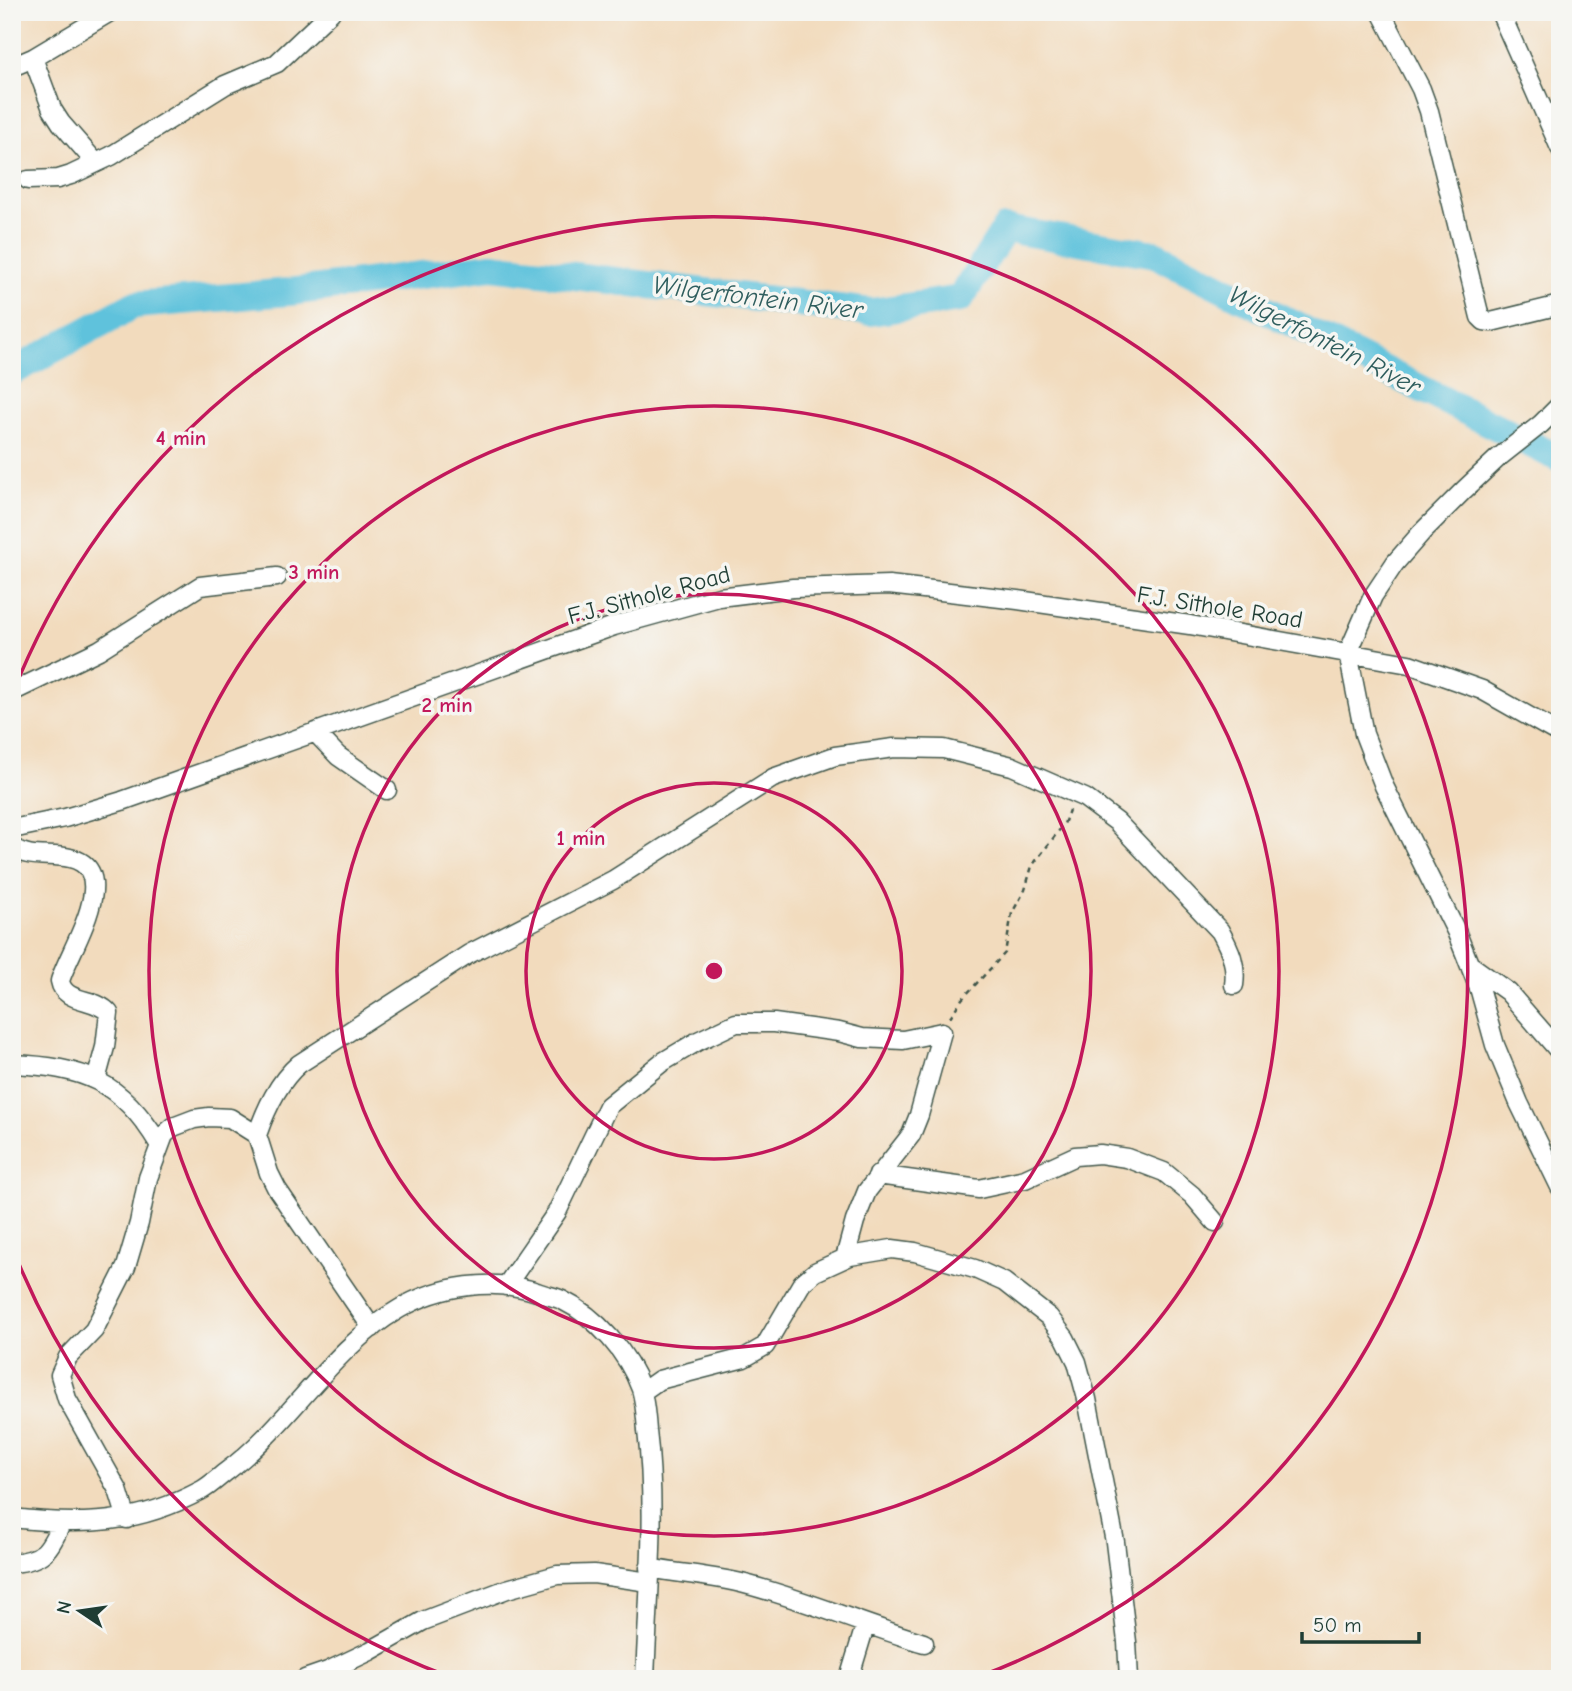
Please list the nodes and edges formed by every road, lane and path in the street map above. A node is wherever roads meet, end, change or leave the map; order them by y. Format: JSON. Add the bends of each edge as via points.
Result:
{"nodes":[{"id":1,"x":110,"y":12,"type":"edge"},
{"id":2,"x":331,"y":12,"type":"edge"},
{"id":3,"x":1381,"y":12,"type":"edge"},
{"id":4,"x":1500,"y":12,"type":"edge"},
{"id":5,"x":33,"y":58,"type":"junction"},
{"id":6,"x":12,"y":67,"type":"edge"},
{"id":7,"x":1560,"y":148,"type":"edge"},
{"id":8,"x":96,"y":163,"type":"junction"},
{"id":9,"x":28,"y":180,"type":"dead end"},
{"id":10,"x":1560,"y":305,"type":"edge"},
{"id":11,"x":1560,"y":405,"type":"edge"},
{"id":12,"x":277,"y":577,"type":"dead end"},
{"id":13,"x":1348,"y":653,"type":"junction"},
{"id":14,"x":12,"y":692,"type":"edge"},
{"id":15,"x":315,"y":732,"type":"junction"},
{"id":16,"x":1560,"y":734,"type":"edge"},
{"id":17,"x":1066,"y":789,"type":"junction"},
{"id":18,"x":387,"y":790,"type":"dead end"},
{"id":19,"x":12,"y":829,"type":"edge"},
{"id":20,"x":12,"y":847,"type":"edge"},
{"id":21,"x":1469,"y":964,"type":"junction"},
{"id":22,"x":1234,"y":985,"type":"dead end"},
{"id":23,"x":942,"y":1032,"type":"junction"},
{"id":24,"x":1560,"y":1052,"type":"edge"},
{"id":25,"x":12,"y":1064,"type":"edge"},
{"id":26,"x":96,"y":1080,"type":"junction"},
{"id":27,"x":257,"y":1135,"type":"junction"},
{"id":28,"x":159,"y":1144,"type":"junction"},
{"id":29,"x":878,"y":1175,"type":"junction"},
{"id":30,"x":1560,"y":1187,"type":"edge"},
{"id":31,"x":1215,"y":1222,"type":"dead end"},
{"id":32,"x":845,"y":1258,"type":"junction"},
{"id":33,"x":506,"y":1286,"type":"junction"},
{"id":34,"x":372,"y":1328,"type":"junction"},
{"id":35,"x":642,"y":1392,"type":"junction"},
{"id":36,"x":12,"y":1518,"type":"edge"},
{"id":37,"x":127,"y":1519,"type":"junction"},
{"id":38,"x":62,"y":1522,"type":"junction"},
{"id":39,"x":12,"y":1563,"type":"edge"},
{"id":40,"x":649,"y":1575,"type":"junction"},
{"id":41,"x":865,"y":1626,"type":"junction"},
{"id":42,"x":924,"y":1643,"type":"dead end"},
{"id":43,"x":305,"y":1679,"type":"edge"},
{"id":44,"x":645,"y":1679,"type":"edge"},
{"id":45,"x":849,"y":1679,"type":"edge"},
{"id":46,"x":1129,"y":1679,"type":"edge"}],
"edges":[{"from":1,"to":5,"type":"street"},
{"from":2,"to":8,"type":"street","via":[[277,62],[225,85]]},
{"from":3,"to":10,"type":"street","via":[[1429,111],[1480,317],[1492,322]]},
{"from":4,"to":7,"type":"street"},
{"from":5,"to":6,"type":"street"},
{"from":5,"to":8,"type":"street","via":[[52,109]]},
{"from":8,"to":9,"type":"street","via":[[58,179]]},
{"from":11,"to":13,"type":"street","via":[[1498,458],[1395,563],[1373,596]]},
{"from":12,"to":14,"type":"street","via":[[200,586],[99,650]]},
{"from":13,"to":15,"type":"street","name":"F.J. Sithole Road","via":[[993,597],[889,585],[793,588],[719,597],[614,626]]},
{"from":13,"to":16,"type":"street","name":"F.J. Sithole Road","via":[[1409,664],[1482,690]]},
{"from":13,"to":21,"type":"street","via":[[1364,734],[1379,773]]},
{"from":15,"to":18,"type":"street"},
{"from":15,"to":19,"type":"street","name":"F.J. Sithole Road","via":[[122,801]]},
{"from":17,"to":22,"type":"street","via":[[1117,822],[1220,931],[1236,969]]},
{"from":17,"to":23,"type":"path","via":[[1066,819],[1032,866],[1012,913],[1005,953],[962,999]]},
{"from":17,"to":27,"type":"street","via":[[1012,766],[944,749],[894,748],[835,756],[773,778],[613,880],[469,954],[299,1063],[282,1082]]},
{"from":20,"to":26,"type":"street","via":[[20,853],[82,862],[92,875],[92,899],[60,981],[69,996],[103,1006],[109,1013]]},
{"from":21,"to":24,"type":"street","via":[[1508,992]]},
{"from":21,"to":30,"type":"street","via":[[1495,1045]]},
{"from":23,"to":29,"type":"street","via":[[911,1135]]},
{"from":23,"to":33,"type":"street","via":[[903,1040],[774,1023],[736,1023],[698,1041],[661,1063],[608,1106],[557,1212]]},
{"from":25,"to":26,"type":"street","via":[[86,1074]]},
{"from":26,"to":28,"type":"street","via":[[132,1106]]},
{"from":27,"to":28,"type":"street","via":[[230,1118],[194,1119],[173,1127]]},
{"from":27,"to":34,"type":"street","via":[[276,1189]]},
{"from":28,"to":37,"type":"street","via":[[126,1267],[94,1331],[68,1357],[60,1375],[68,1399],[118,1490]]},
{"from":29,"to":31,"type":"street","via":[[979,1189],[1025,1179],[1074,1156],[1100,1154],[1164,1172]]},
{"from":29,"to":32,"type":"street","via":[[855,1221]]},
{"from":32,"to":35,"type":"street","via":[[802,1283],[765,1346],[744,1358],[659,1380]]},
{"from":32,"to":46,"type":"street","via":[[892,1249],[975,1269],[1004,1282],[1049,1317],[1065,1338],[1087,1399],[1104,1483],[1121,1578]]},
{"from":33,"to":34,"type":"street","via":[[460,1287],[425,1297]]},
{"from":33,"to":35,"type":"street","via":[[562,1300],[585,1314],[629,1362]]},
{"from":34,"to":37,"type":"street","via":[[253,1452],[204,1489]]},
{"from":35,"to":40,"type":"street","via":[[652,1467]]},
{"from":36,"to":38,"type":"street"},
{"from":37,"to":38,"type":"street"},
{"from":38,"to":39,"type":"street","via":[[41,1556]]},
{"from":40,"to":41,"type":"street","via":[[742,1584]]},
{"from":40,"to":43,"type":"street","via":[[544,1578],[423,1621],[370,1651]]},
{"from":40,"to":44,"type":"street"},
{"from":41,"to":42,"type":"street"},
{"from":41,"to":45,"type":"street"}]}
